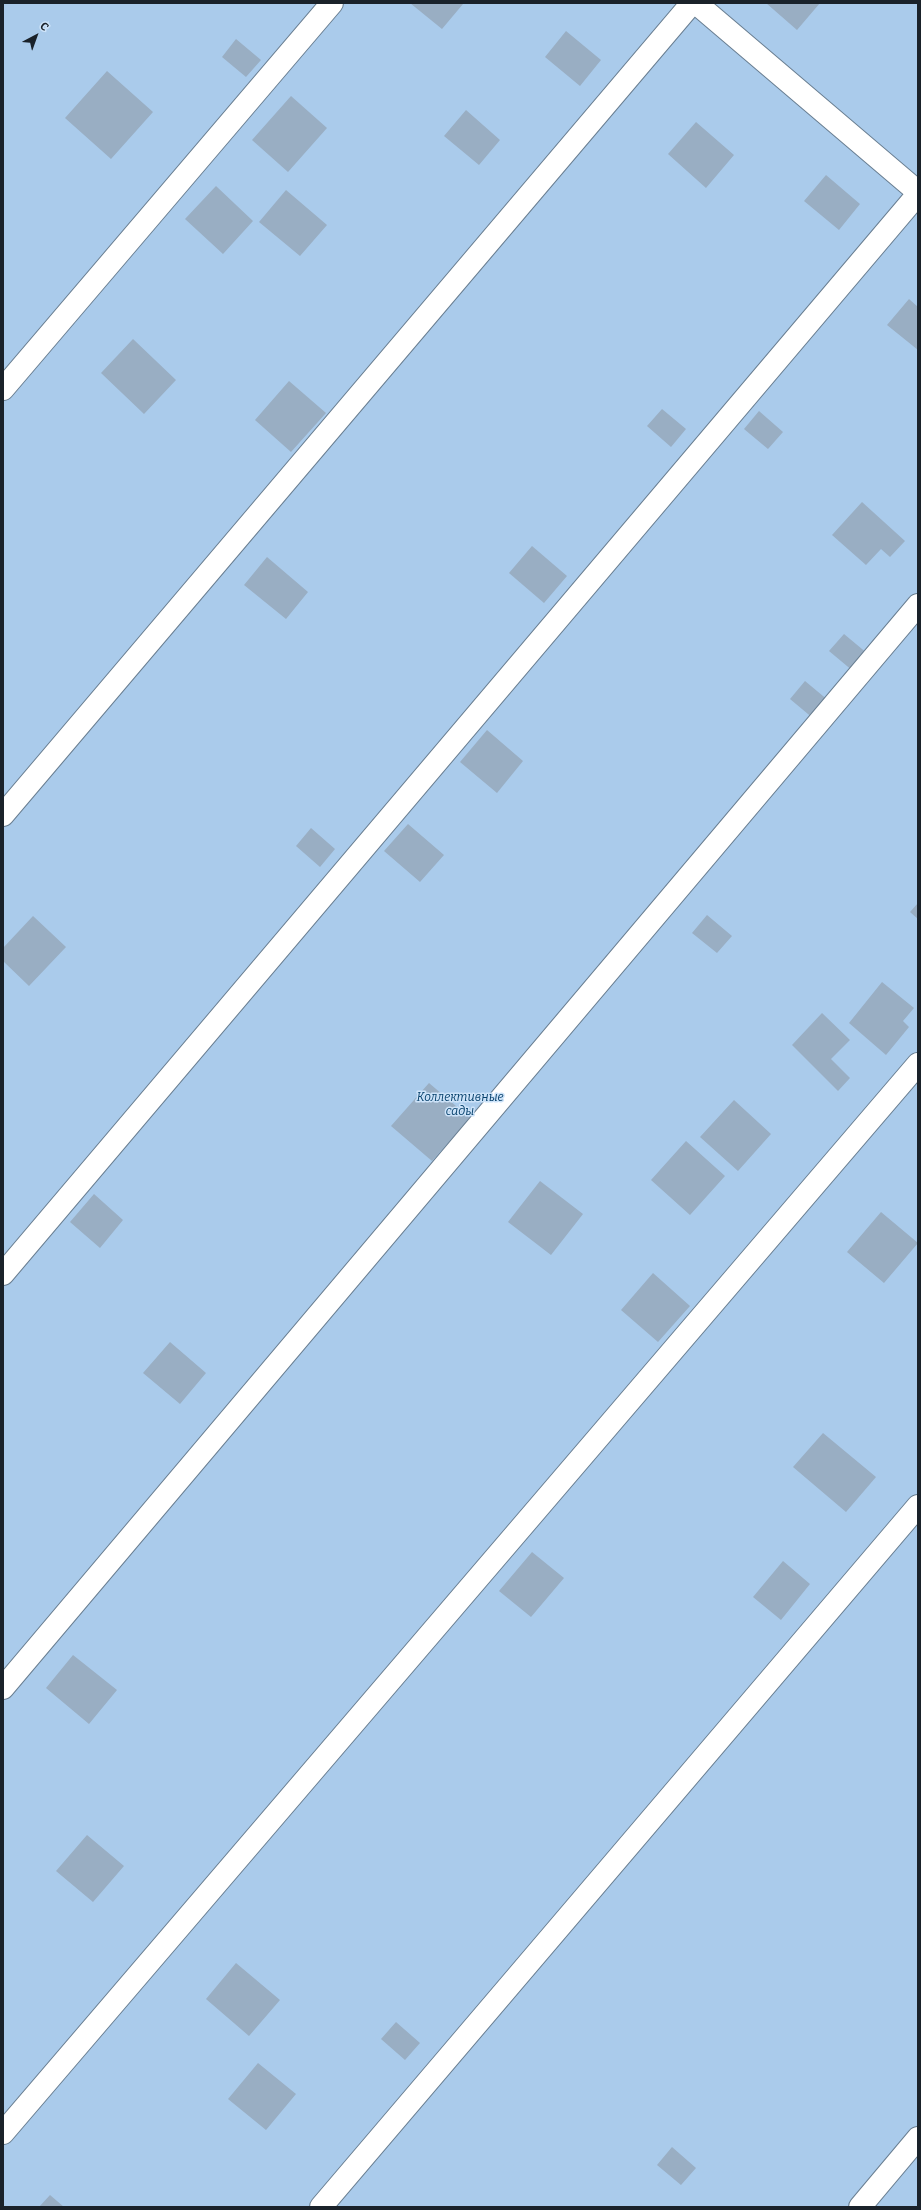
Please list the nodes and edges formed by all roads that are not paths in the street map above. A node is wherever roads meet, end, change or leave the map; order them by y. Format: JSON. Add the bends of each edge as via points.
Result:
{"nodes":[{"id":1,"x":332,"y":3,"type":"edge"},
{"id":2,"x":692,"y":3,"type":"edge"},
{"id":3,"x":696,"y":3,"type":"edge"},
{"id":4,"x":918,"y":193,"type":"edge"},
{"id":5,"x":3,"y":389,"type":"edge"},
{"id":6,"x":918,"y":605,"type":"edge"},
{"id":7,"x":3,"y":815,"type":"edge"},
{"id":8,"x":918,"y":1064,"type":"edge"},
{"id":9,"x":3,"y":1274,"type":"edge"},
{"id":10,"x":918,"y":1506,"type":"edge"},
{"id":11,"x":3,"y":1688,"type":"edge"},
{"id":12,"x":3,"y":2133,"type":"edge"},
{"id":13,"x":918,"y":2138,"type":"edge"},
{"id":14,"x":321,"y":2207,"type":"edge"},
{"id":15,"x":860,"y":2207,"type":"edge"}],
"edges":[{"from":1,"to":5,"type":"street"},
{"from":2,"to":7,"type":"street"},
{"from":3,"to":4,"type":"street"},
{"from":4,"to":9,"type":"street"},
{"from":6,"to":11,"type":"street"},
{"from":8,"to":12,"type":"street"},
{"from":10,"to":14,"type":"street"},
{"from":13,"to":15,"type":"street"}]}
